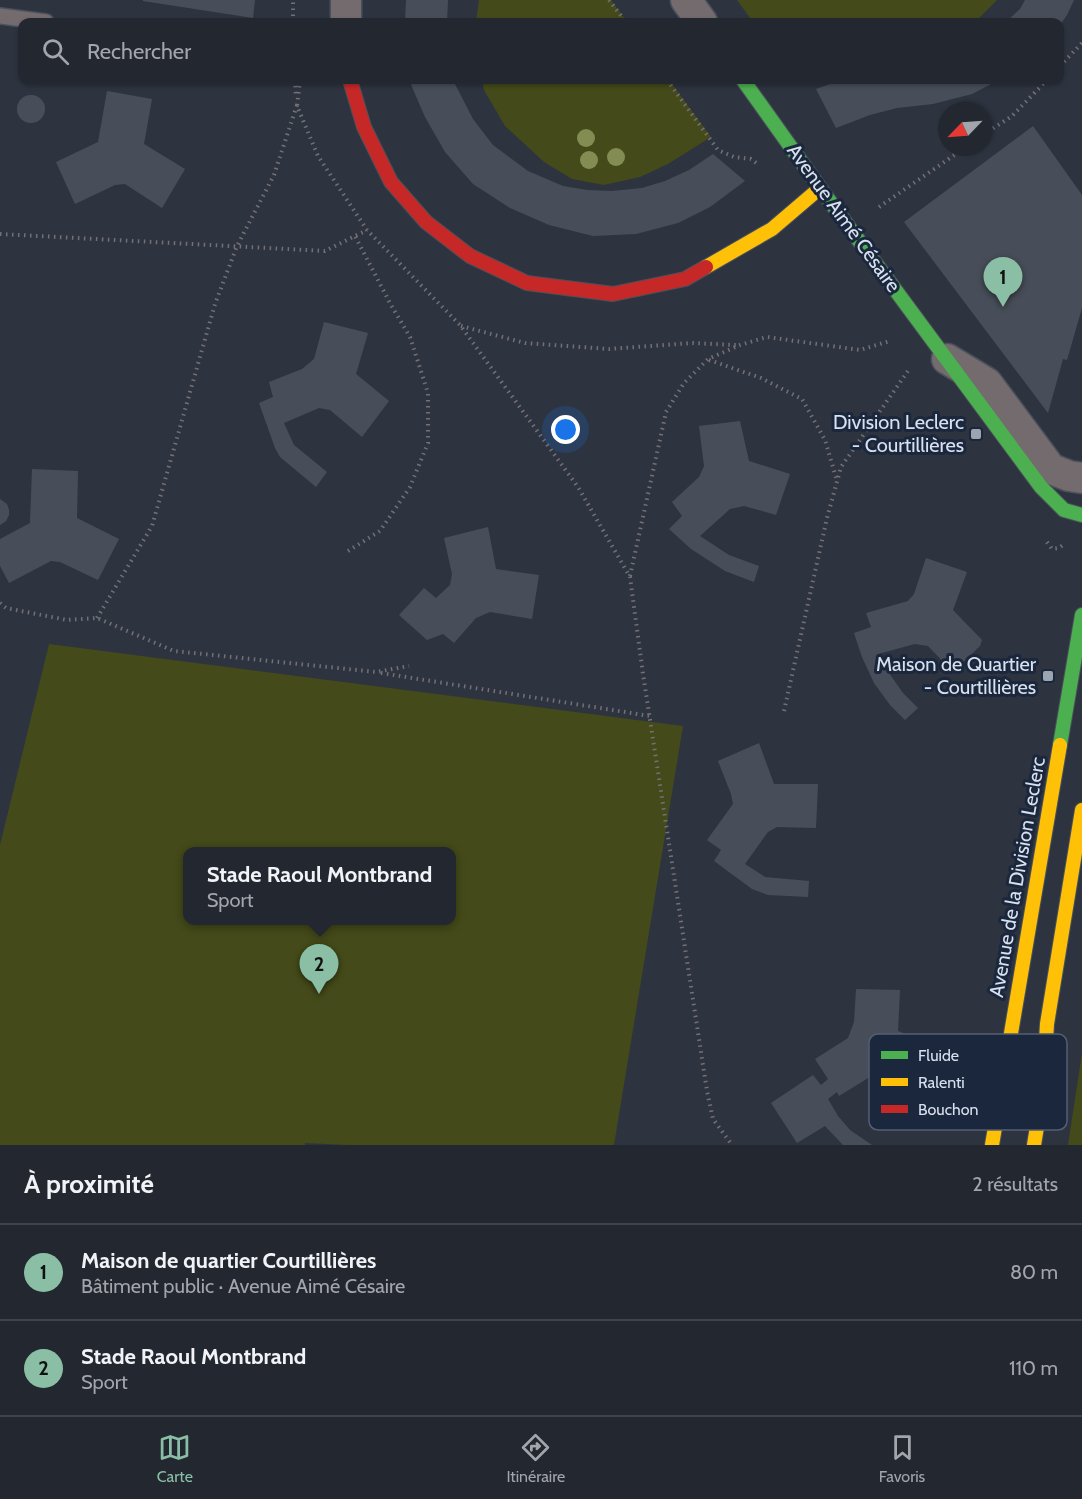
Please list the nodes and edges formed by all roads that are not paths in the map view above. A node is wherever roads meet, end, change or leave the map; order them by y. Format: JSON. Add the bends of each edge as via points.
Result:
{"nodes":[{"id":1,"x":346,"y":0,"type":"edge"},
{"id":2,"x":686,"y":0,"type":"edge"},
{"id":3,"x":0,"y":16,"type":"edge"},
{"id":4,"x":18,"y":18,"type":"edge"},
{"id":5,"x":346,"y":18,"type":"edge"},
{"id":6,"x":699,"y":18,"type":"edge"},
{"id":7,"x":351,"y":84,"type":"edge"},
{"id":8,"x":746,"y":84,"type":"edge"},
{"id":9,"x":820,"y":188,"type":"junction"},
{"id":10,"x":929,"y":359,"type":"junction"},
{"id":11,"x":1082,"y":478,"type":"edge"},
{"id":12,"x":1082,"y":515,"type":"edge"},
{"id":13,"x":1082,"y":615,"type":"edge"},
{"id":14,"x":1082,"y":810,"type":"edge"},
{"id":15,"x":1060,"y":1024,"type":"dead end"},
{"id":16,"x":1011,"y":1034,"type":"edge"},
{"id":17,"x":1046,"y":1034,"type":"edge"},
{"id":18,"x":1057,"y":1034,"type":"edge"},
{"id":19,"x":995,"y":1130,"type":"edge"},
{"id":20,"x":1036,"y":1130,"type":"edge"},
{"id":21,"x":992,"y":1145,"type":"edge"},
{"id":22,"x":1034,"y":1145,"type":"edge"}],
"edges":[{"from":1,"to":5,"type":"street"},
{"from":2,"to":6,"type":"street"},
{"from":3,"to":4,"type":"lane"},
{"from":7,"to":9,"type":"street","via":[[364,127],[392,182],[426,222],[470,256],[527,283],[613,294],[685,279],[772,229]]},
{"from":8,"to":9,"type":"street","name":"Avenue Aimé Césaire"},
{"from":9,"to":10,"type":"street","name":"Avenue Aimé Césaire","via":[[925,330]]},
{"from":10,"to":11,"type":"street","name":"Avenue Aimé Césaire","via":[[987,383],[1051,469]]},
{"from":10,"to":12,"type":"street","name":"Avenue Aimé Césaire","via":[[1041,487],[1064,510]]},
{"from":13,"to":16,"type":"street","name":"Avenue de la Division Leclerc"},
{"from":14,"to":17,"type":"street"},
{"from":15,"to":18,"type":"street"},
{"from":19,"to":21,"type":"street","name":"Avenue de la Division Leclerc"},
{"from":20,"to":22,"type":"street"}]}
